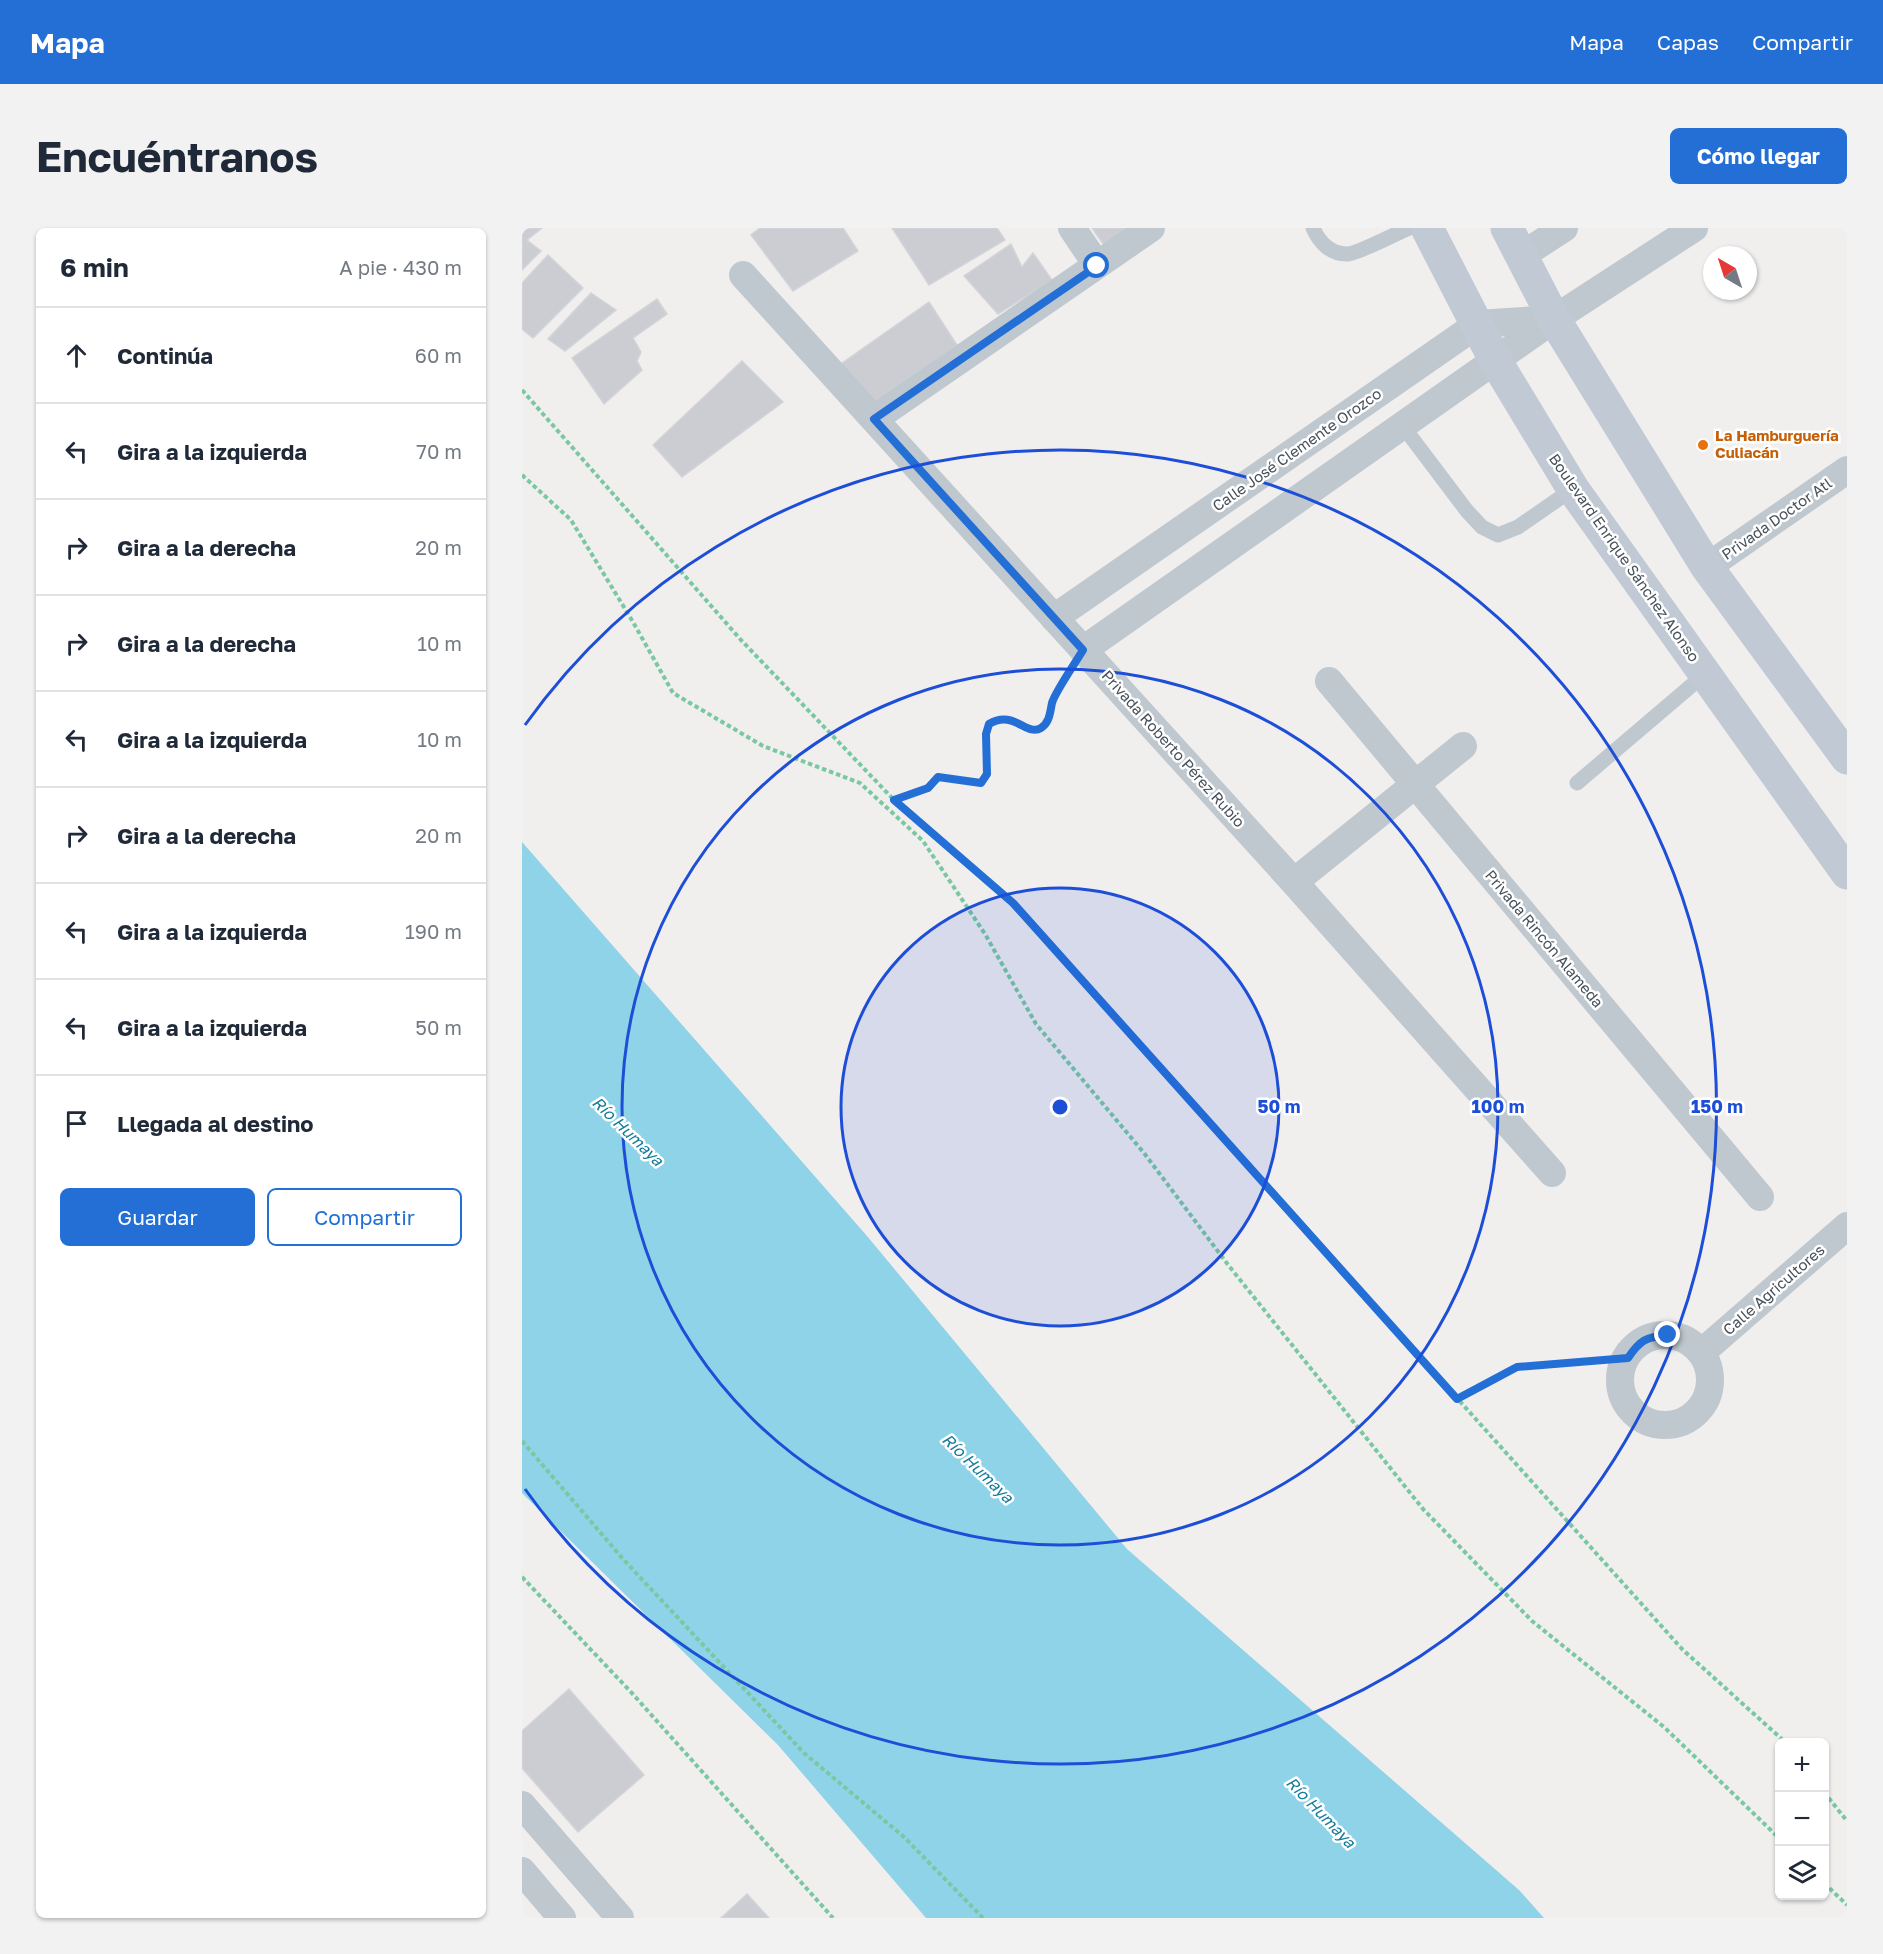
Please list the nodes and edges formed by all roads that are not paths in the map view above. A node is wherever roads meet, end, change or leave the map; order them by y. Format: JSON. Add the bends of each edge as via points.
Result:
{"nodes":[{"id":1,"x":1072,"y":228,"type":"edge"},
{"id":2,"x":1151,"y":228,"type":"edge"},
{"id":3,"x":1313,"y":228,"type":"edge"},
{"id":4,"x":1409,"y":228,"type":"edge"},
{"id":5,"x":1427,"y":228,"type":"edge"},
{"id":6,"x":1564,"y":228,"type":"edge"},
{"id":7,"x":1694,"y":228,"type":"edge"},
{"id":8,"x":1514,"y":242,"type":"edge"},
{"id":9,"x":1097,"y":266,"type":"junction"},
{"id":10,"x":743,"y":275,"type":"dead end"},
{"id":11,"x":1554,"y":319,"type":"junction"},
{"id":12,"x":1478,"y":324,"type":"junction"},
{"id":13,"x":1495,"y":360,"type":"junction"},
{"id":14,"x":874,"y":419,"type":"junction"},
{"id":15,"x":1402,"y":425,"type":"junction"},
{"id":16,"x":1847,"y":470,"type":"edge"},
{"id":17,"x":1573,"y":489,"type":"junction"},
{"id":18,"x":1707,"y":567,"type":"junction"},
{"id":19,"x":1054,"y":618,"type":"junction"},
{"id":20,"x":1083,"y":650,"type":"junction"},
{"id":21,"x":1705,"y":674,"type":"junction"},
{"id":22,"x":1329,"y":681,"type":"dead end"},
{"id":23,"x":1463,"y":747,"type":"dead end"},
{"id":24,"x":1847,"y":758,"type":"edge"},
{"id":25,"x":1577,"y":783,"type":"dead end"},
{"id":26,"x":1415,"y":785,"type":"junction"},
{"id":27,"x":1847,"y":873,"type":"edge"},
{"id":28,"x":1293,"y":882,"type":"junction"},
{"id":29,"x":1552,"y":1173,"type":"dead end"},
{"id":30,"x":1760,"y":1197,"type":"dead end"},
{"id":31,"x":1847,"y":1226,"type":"edge"},
{"id":32,"x":1701,"y":1353,"type":"junction"},
{"id":33,"x":522,"y":1805,"type":"edge"},
{"id":34,"x":522,"y":1871,"type":"edge"},
{"id":35,"x":562,"y":1918,"type":"edge"},
{"id":36,"x":620,"y":1918,"type":"edge"}],
"edges":[{"from":1,"to":9,"type":"street"},
{"from":2,"to":9,"type":"street"},
{"from":3,"to":4,"type":"lane","via":[[1331,251],[1349,254]]},
{"from":5,"to":12,"type":"main road","name":"Boulevard Enrique Sánchez Alonso"},
{"from":6,"to":8,"type":"street"},
{"from":7,"to":11,"type":"street"},
{"from":8,"to":11,"type":"main road"},
{"from":9,"to":14,"type":"street"},
{"from":10,"to":14,"type":"street","name":"Privada Roberto Pérez Rubio"},
{"from":11,"to":12,"type":"street"},
{"from":11,"to":13,"type":"street"},
{"from":11,"to":18,"type":"main road"},
{"from":12,"to":13,"type":"main road","name":"Boulevard Enrique Sánchez Alonso"},
{"from":12,"to":19,"type":"street","name":"Calle José Clemente Orozco"},
{"from":13,"to":15,"type":"street"},
{"from":13,"to":17,"type":"main road","name":"Boulevard Enrique Sánchez Alonso"},
{"from":14,"to":19,"type":"street","name":"Privada Roberto Pérez Rubio"},
{"from":15,"to":17,"type":"lane","via":[[1467,512],[1482,527],[1498,535]]},
{"from":15,"to":20,"type":"street"},
{"from":16,"to":18,"type":"street","name":"Privada Doctor Atl"},
{"from":17,"to":21,"type":"main road","name":"Boulevard Enrique Sánchez Alonso"},
{"from":18,"to":24,"type":"main road"},
{"from":19,"to":20,"type":"street","name":"Privada Roberto Pérez Rubio"},
{"from":20,"to":28,"type":"street","name":"Privada Roberto Pérez Rubio"},
{"from":21,"to":25,"type":"lane"},
{"from":21,"to":27,"type":"main road","name":"Boulevard Enrique Sánchez Alonso"},
{"from":22,"to":26,"type":"street","name":"Privada Rincón Alameda"},
{"from":23,"to":26,"type":"street"},
{"from":26,"to":28,"type":"street"},
{"from":26,"to":30,"type":"street","name":"Privada Rincón Alameda"},
{"from":28,"to":29,"type":"street","name":"Privada Roberto Pérez Rubio"},
{"from":31,"to":32,"type":"street","name":"Calle Agricultores"},
{"from":32,"to":32,"type":"street","via":[[1683,1338],[1668,1335],[1652,1336],[1638,1344],[1625,1358],[1620,1375],[1622,1394],[1630,1410],[1645,1421],[1662,1426],[1680,1423],[1696,1413],[1707,1398],[1711,1380]]},
{"from":33,"to":36,"type":"street"},
{"from":34,"to":35,"type":"street"}]}
